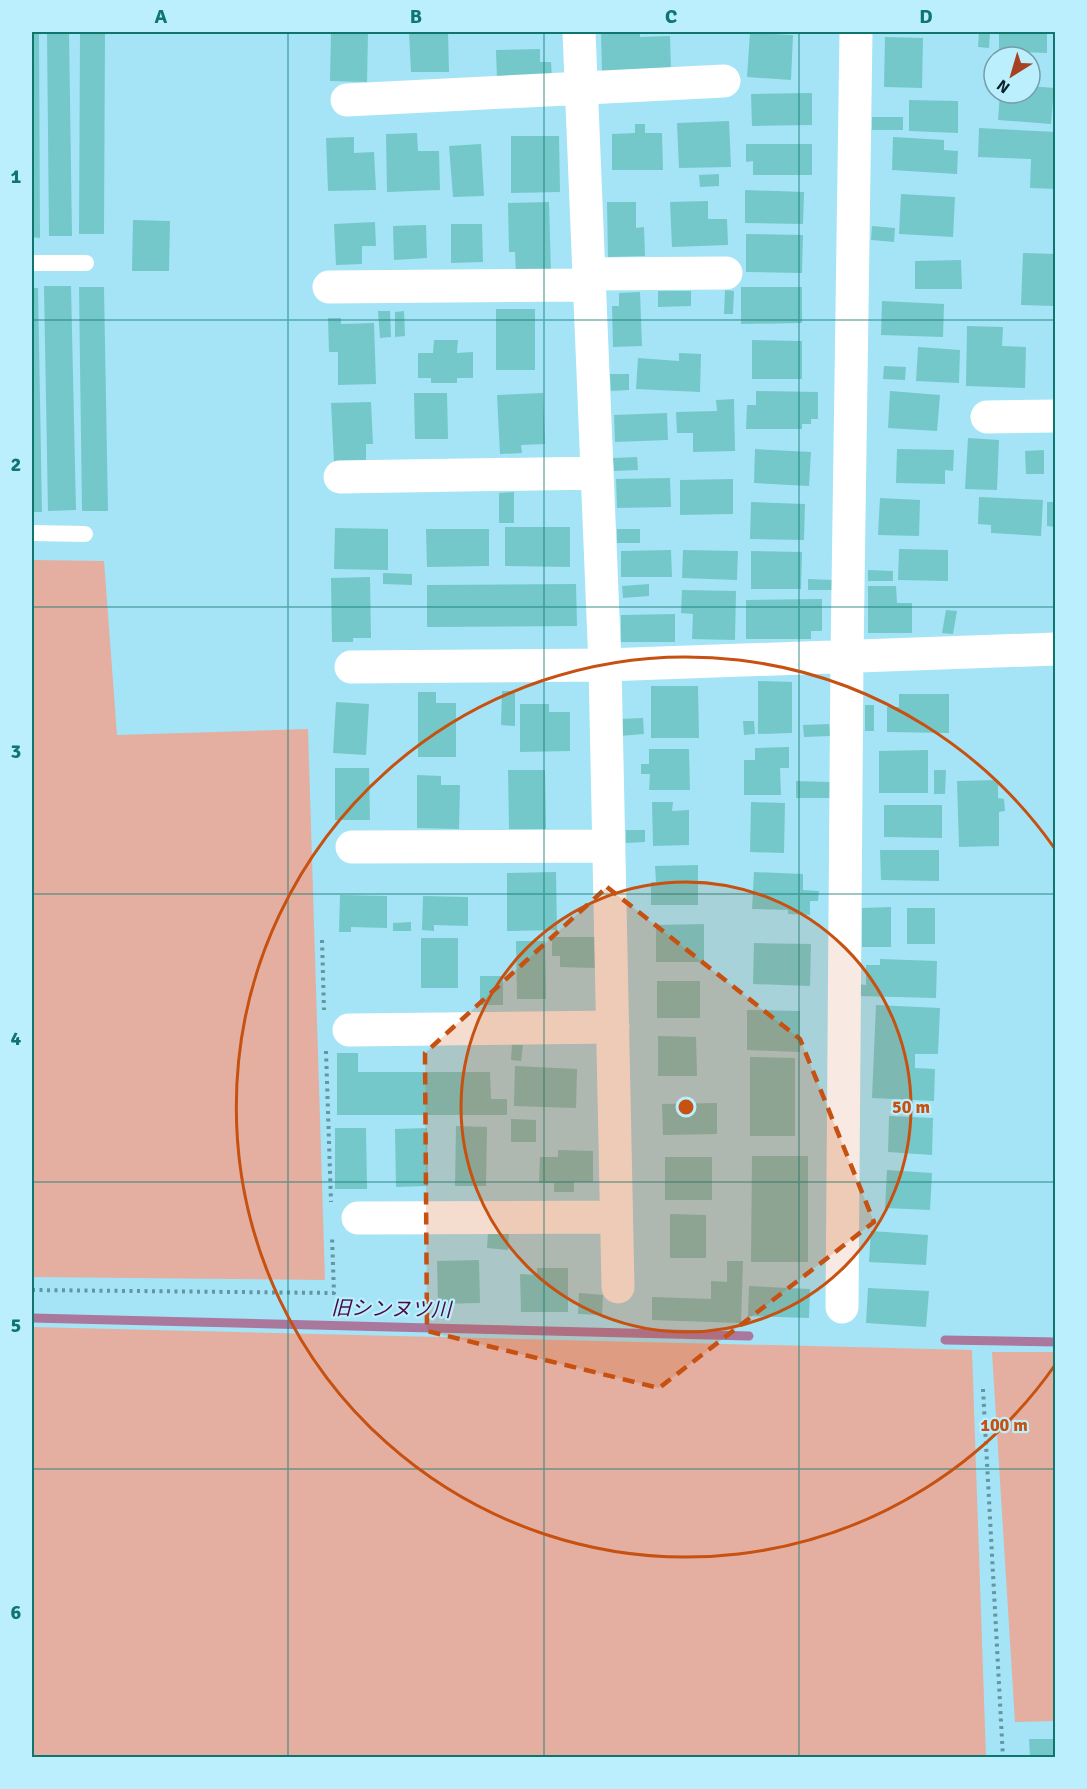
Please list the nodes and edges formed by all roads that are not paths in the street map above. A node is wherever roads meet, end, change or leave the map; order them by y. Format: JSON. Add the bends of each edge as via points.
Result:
{"nodes":[{"id":1,"x":579,"y":32,"type":"edge"},
{"id":2,"x":856,"y":32,"type":"edge"},
{"id":3,"x":724,"y":81,"type":"dead end"},
{"id":4,"x":582,"y":89,"type":"junction"},
{"id":5,"x":347,"y":100,"type":"dead end"},
{"id":6,"x":32,"y":263,"type":"edge"},
{"id":7,"x":86,"y":263,"type":"dead end"},
{"id":8,"x":726,"y":273,"type":"dead end"},
{"id":9,"x":589,"y":280,"type":"junction"},
{"id":10,"x":329,"y":287,"type":"dead end"},
{"id":11,"x":1056,"y":416,"type":"edge"},
{"id":12,"x":987,"y":417,"type":"dead end"},
{"id":13,"x":597,"y":473,"type":"junction"},
{"id":14,"x":340,"y":477,"type":"dead end"},
{"id":15,"x":32,"y":533,"type":"edge"},
{"id":16,"x":85,"y":534,"type":"dead end"},
{"id":17,"x":1056,"y":650,"type":"edge"},
{"id":18,"x":847,"y":657,"type":"junction"},
{"id":19,"x":604,"y":665,"type":"junction"},
{"id":20,"x":351,"y":667,"type":"dead end"},
{"id":21,"x":609,"y":846,"type":"junction"},
{"id":22,"x":352,"y":847,"type":"dead end"},
{"id":23,"x":612,"y":1027,"type":"junction"},
{"id":24,"x":333,"y":1029,"type":"road end"},
{"id":25,"x":616,"y":1217,"type":"junction"},
{"id":26,"x":340,"y":1221,"type":"road end"},
{"id":27,"x":618,"y":1287,"type":"dead end"},
{"id":28,"x":842,"y":1307,"type":"dead end"}],
"edges":[{"from":1,"to":4,"type":"street"},
{"from":2,"to":18,"type":"street"},
{"from":3,"to":4,"type":"street"},
{"from":4,"to":5,"type":"street"},
{"from":4,"to":9,"type":"street"},
{"from":6,"to":7,"type":"lane"},
{"from":8,"to":9,"type":"street"},
{"from":9,"to":10,"type":"street"},
{"from":9,"to":13,"type":"street"},
{"from":11,"to":12,"type":"street"},
{"from":13,"to":14,"type":"street"},
{"from":13,"to":19,"type":"street"},
{"from":15,"to":16,"type":"lane"},
{"from":17,"to":18,"type":"street"},
{"from":18,"to":19,"type":"street"},
{"from":18,"to":28,"type":"street"},
{"from":19,"to":20,"type":"street"},
{"from":19,"to":21,"type":"street"},
{"from":21,"to":22,"type":"street"},
{"from":21,"to":23,"type":"street"},
{"from":23,"to":24,"type":"street"},
{"from":23,"to":25,"type":"street"},
{"from":25,"to":26,"type":"street"},
{"from":25,"to":27,"type":"street"}]}
